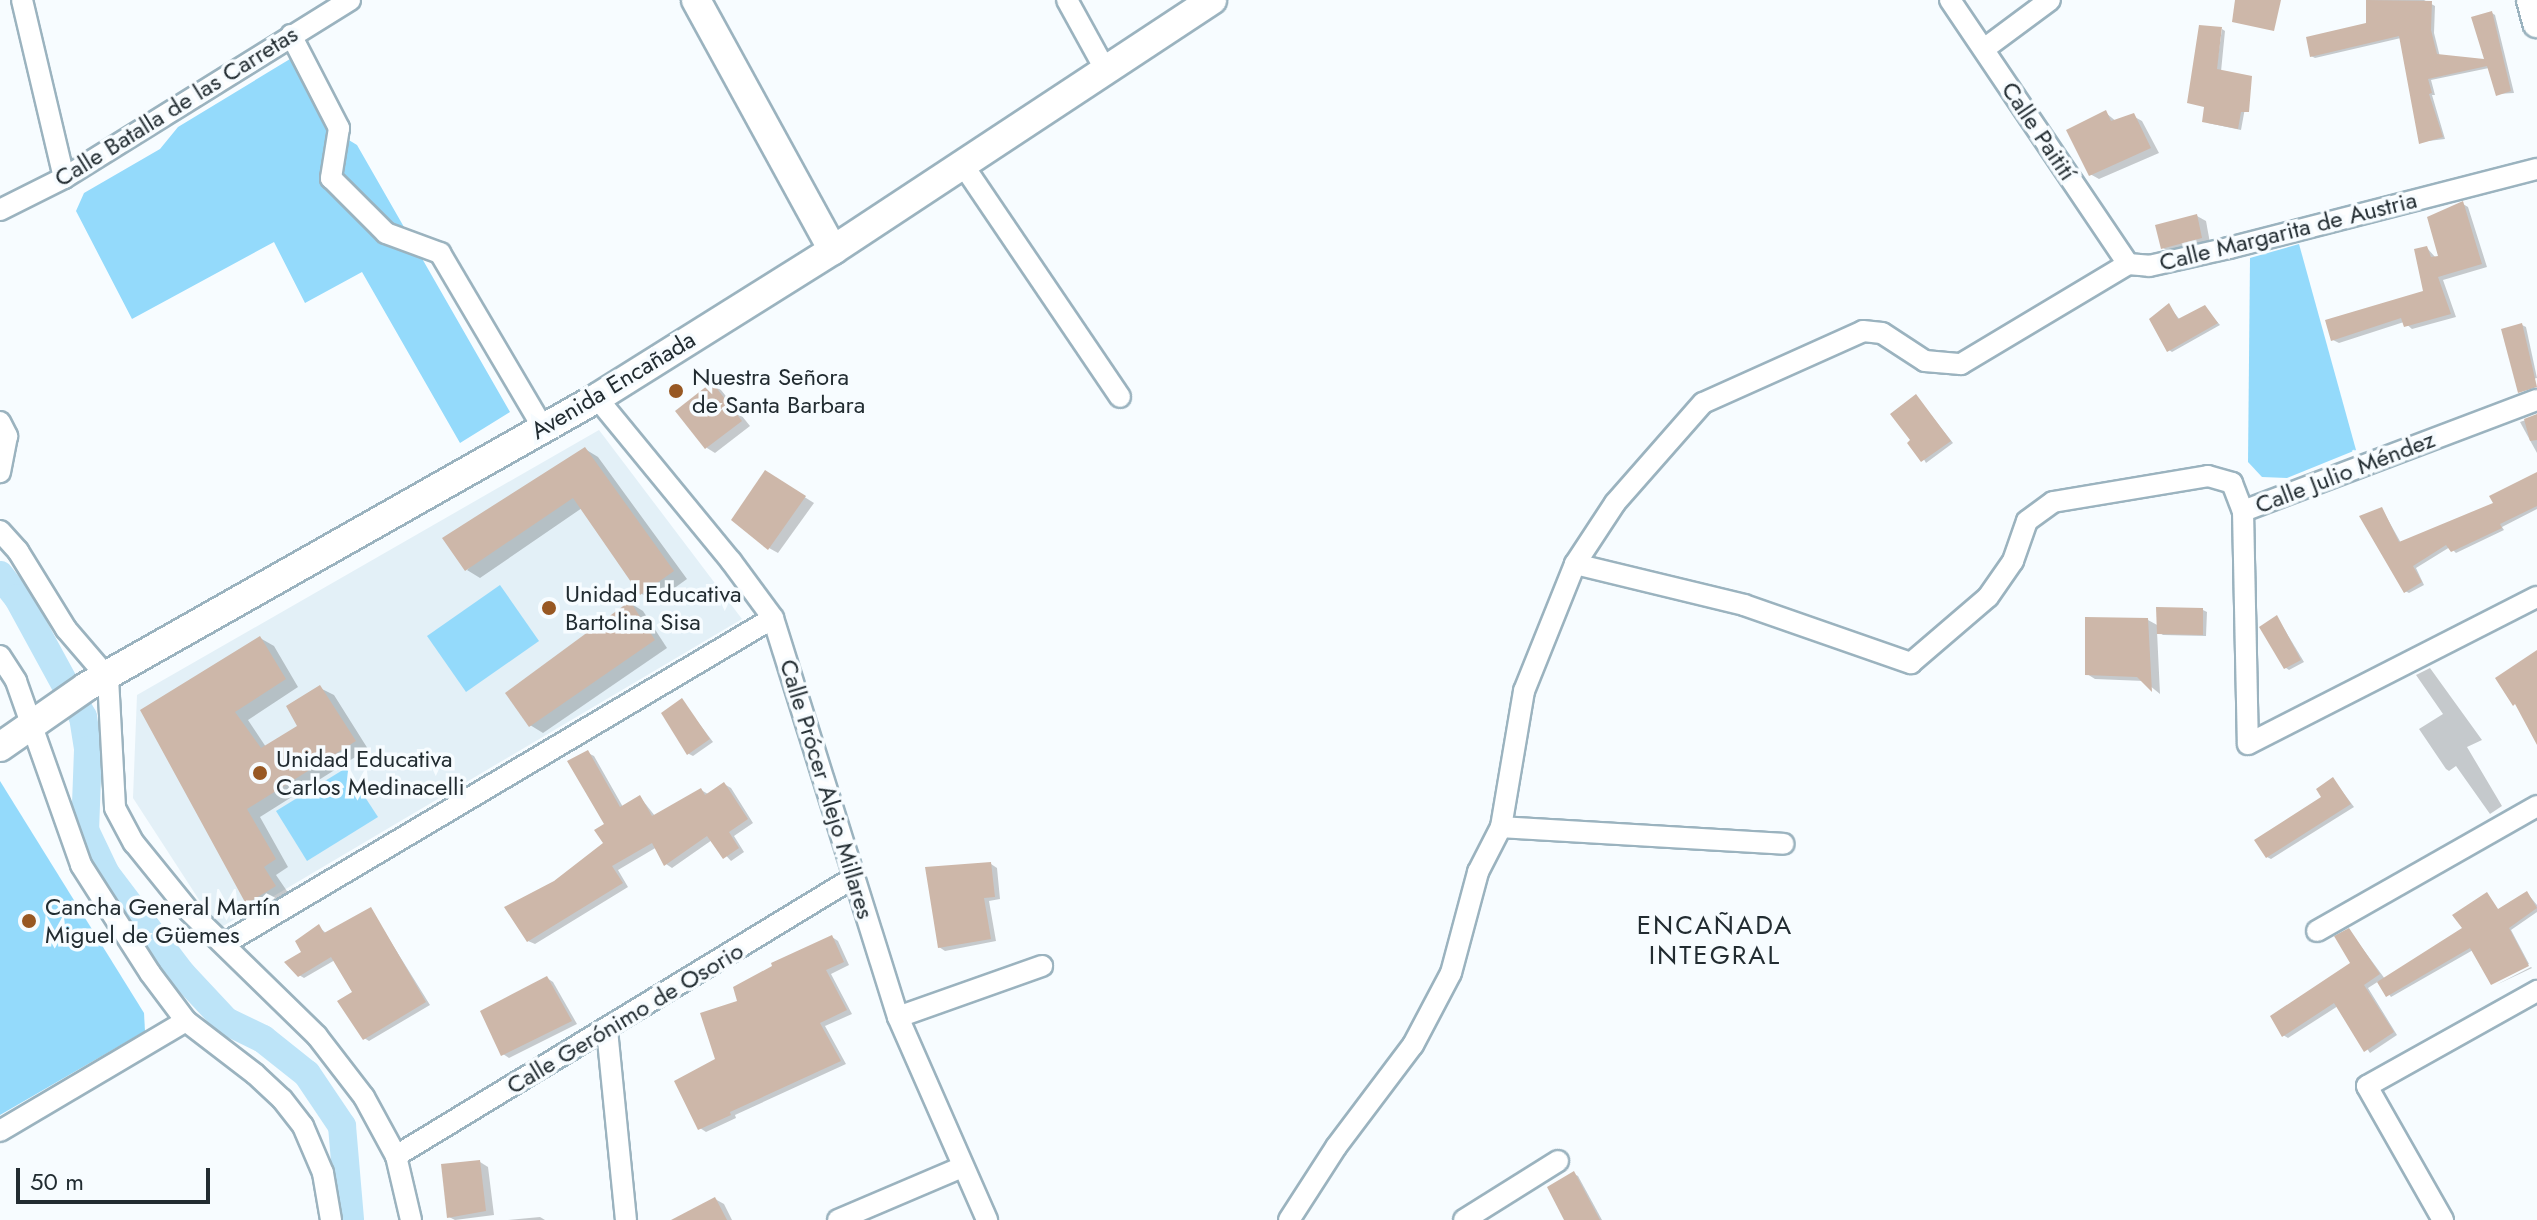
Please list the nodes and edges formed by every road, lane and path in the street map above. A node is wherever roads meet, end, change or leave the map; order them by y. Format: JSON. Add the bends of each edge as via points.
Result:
{"nodes":[{"id":1,"x":22,"y":0,"type":"edge"},
{"id":2,"x":350,"y":0,"type":"edge"},
{"id":3,"x":696,"y":0,"type":"edge"},
{"id":4,"x":1067,"y":0,"type":"edge"},
{"id":5,"x":1212,"y":0,"type":"edge"},
{"id":6,"x":1950,"y":0,"type":"edge"},
{"id":7,"x":2050,"y":0,"type":"edge"},
{"id":8,"x":2531,"y":0,"type":"edge"},
{"id":9,"x":2537,"y":23,"type":"edge"},
{"id":10,"x":291,"y":35,"type":"junction"},
{"id":11,"x":1984,"y":49,"type":"junction"},
{"id":12,"x":1106,"y":71,"type":"junction"},
{"id":13,"x":963,"y":165,"type":"junction"},
{"id":14,"x":2537,"y":169,"type":"edge"},
{"id":15,"x":64,"y":178,"type":"junction"},
{"id":16,"x":0,"y":210,"type":"edge"},
{"id":17,"x":833,"y":250,"type":"junction"},
{"id":18,"x":2128,"y":264,"type":"junction"},
{"id":19,"x":1120,"y":397,"type":"dead end"},
{"id":20,"x":597,"y":398,"type":"junction"},
{"id":21,"x":2537,"y":400,"type":"edge"},
{"id":22,"x":0,"y":422,"type":"edge"},
{"id":23,"x":543,"y":428,"type":"junction"},
{"id":24,"x":0,"y":472,"type":"edge"},
{"id":25,"x":2243,"y":511,"type":"junction"},
{"id":26,"x":0,"y":531,"type":"edge"},
{"id":27,"x":1575,"y":564,"type":"junction"},
{"id":28,"x":2537,"y":597,"type":"edge"},
{"id":29,"x":773,"y":618,"type":"junction"},
{"id":30,"x":0,"y":656,"type":"edge"},
{"id":31,"x":97,"y":683,"type":"junction"},
{"id":32,"x":39,"y":720,"type":"junction"},
{"id":33,"x":0,"y":747,"type":"edge"},
{"id":34,"x":2537,"y":806,"type":"edge"},
{"id":35,"x":1501,"y":827,"type":"junction"},
{"id":36,"x":1783,"y":844,"type":"dead end"},
{"id":37,"x":853,"y":878,"type":"junction"},
{"id":38,"x":2317,"y":931,"type":"dead end"},
{"id":39,"x":224,"y":944,"type":"junction"},
{"id":40,"x":1042,"y":966,"type":"dead end"},
{"id":41,"x":2537,"y":991,"type":"edge"},
{"id":42,"x":898,"y":1017,"type":"junction"},
{"id":43,"x":186,"y":1021,"type":"junction"},
{"id":44,"x":607,"y":1030,"type":"junction"},
{"id":45,"x":0,"y":1131,"type":"edge"},
{"id":46,"x":396,"y":1156,"type":"junction"},
{"id":47,"x":1558,"y":1161,"type":"dead end"},
{"id":48,"x":962,"y":1167,"type":"junction"},
{"id":49,"x":325,"y":1218,"type":"edge"},
{"id":50,"x":411,"y":1220,"type":"edge"},
{"id":51,"x":626,"y":1220,"type":"edge"},
{"id":52,"x":838,"y":1220,"type":"edge"},
{"id":53,"x":987,"y":1220,"type":"edge"},
{"id":54,"x":1289,"y":1220,"type":"edge"},
{"id":55,"x":1464,"y":1220,"type":"edge"},
{"id":56,"x":2443,"y":1220,"type":"edge"}],
"edges":[{"from":1,"to":15,"type":"street"},
{"from":2,"to":10,"type":"street","name":"Calle Batalla de las Carretas"},
{"from":3,"to":17,"type":"main road"},
{"from":4,"to":12,"type":"street"},
{"from":5,"to":12,"type":"main road","name":"Avenida Encañada"},
{"from":6,"to":11,"type":"street","name":"Calle Paitití"},
{"from":7,"to":11,"type":"street"},
{"from":8,"to":9,"type":"main road"},
{"from":10,"to":15,"type":"street","name":"Calle Batalla de las Carretas"},
{"from":10,"to":23,"type":"street","via":[[339,128],[331,178],[386,233],[440,253]]},
{"from":11,"to":18,"type":"street","name":"Calle Paitití"},
{"from":12,"to":13,"type":"main road","name":"Avenida Encañada"},
{"from":13,"to":17,"type":"main road","name":"Avenida Encañada"},
{"from":13,"to":19,"type":"street"},
{"from":14,"to":18,"type":"street","name":"Calle Margarita de Austria","via":[[2229,248],[2149,266]]},
{"from":15,"to":16,"type":"street","name":"Calle Batalla de las Carretas"},
{"from":17,"to":20,"type":"main road","name":"Avenida Encañada"},
{"from":18,"to":27,"type":"street","name":"Calle Margarita de Austria","via":[[1961,364],[1925,361],[1882,333],[1863,331],[1703,403],[1615,503]]},
{"from":20,"to":23,"type":"main road","name":"Avenida Encañada"},
{"from":20,"to":29,"type":"street","name":"Calle Prócer Alejo Millares"},
{"from":21,"to":25,"type":"street","name":"Calle Julio Méndez"},
{"from":22,"to":24,"type":"street","via":[[7,436]]},
{"from":23,"to":31,"type":"main road","name":"Avenida Encañada"},
{"from":25,"to":27,"type":"street","name":"Calle Julio Méndez","via":[[2232,483],[2208,476],[2053,502],[2027,521],[2013,561],[1988,597],[1911,663],[1744,605]]},
{"from":25,"to":28,"type":"street","via":[[2248,744]]},
{"from":26,"to":31,"type":"street","via":[[18,551]]},
{"from":27,"to":35,"type":"street","via":[[1524,691]]},
{"from":29,"to":37,"type":"street","name":"Calle Prócer Alejo Millares"},
{"from":29,"to":39,"type":"street"},
{"from":30,"to":32,"type":"street"},
{"from":31,"to":32,"type":"main road","name":"Avenida Encañada"},
{"from":31,"to":39,"type":"street","via":[[115,808],[134,843],[189,911]]},
{"from":32,"to":33,"type":"main road","name":"Avenida Encañada"},
{"from":32,"to":43,"type":"street","via":[[81,865]]},
{"from":34,"to":38,"type":"street"},
{"from":35,"to":36,"type":"street"},
{"from":35,"to":54,"type":"street","via":[[1478,872],[1451,973],[1413,1045]]},
{"from":37,"to":42,"type":"street","name":"Calle Prócer Alejo Millares"},
{"from":37,"to":44,"type":"street","name":"Calle Gerónimo de Osorio"},
{"from":39,"to":46,"type":"street","via":[[317,1036],[364,1097]]},
{"from":40,"to":42,"type":"street"},
{"from":41,"to":56,"type":"street","via":[[2367,1086]]},
{"from":42,"to":48,"type":"street","name":"Calle Prócer Alejo Millares"},
{"from":43,"to":45,"type":"street"},
{"from":43,"to":49,"type":"street","via":[[255,1074],[296,1117],[323,1173]]},
{"from":44,"to":46,"type":"street","name":"Calle Gerónimo de Osorio"},
{"from":44,"to":51,"type":"street"},
{"from":46,"to":50,"type":"street"},
{"from":47,"to":55,"type":"street"},
{"from":48,"to":52,"type":"street"},
{"from":48,"to":53,"type":"street","name":"Calle Prócer Alejo Millares"}]}
